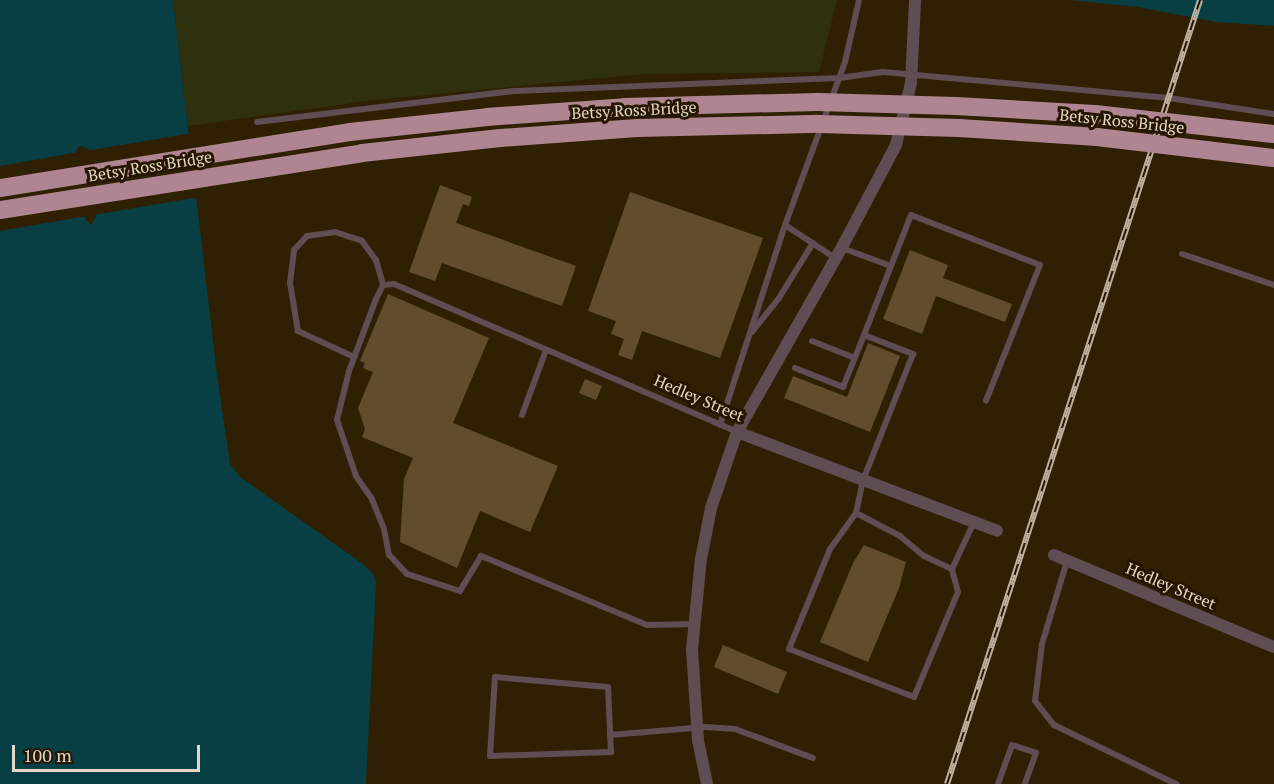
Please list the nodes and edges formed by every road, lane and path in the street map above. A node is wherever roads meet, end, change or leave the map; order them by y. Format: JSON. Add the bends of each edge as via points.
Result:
{"nodes":[{"id":1,"x":859,"y":0,"type":"edge"},
{"id":2,"x":915,"y":2,"type":"edge"},
{"id":3,"x":911,"y":77,"type":"junction"},
{"id":4,"x":838,"y":78,"type":"junction"},
{"id":5,"x":1274,"y":114,"type":"edge"},
{"id":6,"x":257,"y":122,"type":"dead end"},
{"id":7,"x":1274,"y":134,"type":"edge"},
{"id":8,"x":1274,"y":158,"type":"edge"},
{"id":9,"x":0,"y":188,"type":"edge"},
{"id":10,"x":0,"y":210,"type":"edge"},
{"id":11,"x":785,"y":225,"type":"junction"},
{"id":12,"x":813,"y":243,"type":"junction"},
{"id":13,"x":839,"y":253,"type":"junction"},
{"id":14,"x":1182,"y":254,"type":"dead end"},
{"id":15,"x":891,"y":266,"type":"junction"},
{"id":16,"x":382,"y":285,"type":"junction"},
{"id":17,"x":1274,"y":285,"type":"edge"},
{"id":18,"x":864,"y":335,"type":"junction"},
{"id":19,"x":748,"y":337,"type":"junction"},
{"id":20,"x":812,"y":341,"type":"dead end"},
{"id":21,"x":546,"y":350,"type":"junction"},
{"id":22,"x":354,"y":357,"type":"junction"},
{"id":23,"x":855,"y":358,"type":"junction"},
{"id":24,"x":795,"y":369,"type":"dead end"},
{"id":25,"x":986,"y":401,"type":"dead end"},
{"id":26,"x":522,"y":415,"type":"dead end"},
{"id":27,"x":720,"y":425,"type":"junction"},
{"id":28,"x":737,"y":432,"type":"junction"},
{"id":29,"x":863,"y":480,"type":"junction"},
{"id":30,"x":856,"y":513,"type":"junction"},
{"id":31,"x":974,"y":522,"type":"junction"},
{"id":32,"x":997,"y":531,"type":"dead end"},
{"id":33,"x":1054,"y":555,"type":"dead end"},
{"id":34,"x":1067,"y":560,"type":"junction"},
{"id":35,"x":952,"y":569,"type":"junction"},
{"id":36,"x":694,"y":624,"type":"junction"},
{"id":37,"x":1274,"y":647,"type":"edge"},
{"id":38,"x":697,"y":728,"type":"junction"},
{"id":39,"x":610,"y":735,"type":"junction"},
{"id":40,"x":813,"y":758,"type":"dead end"},
{"id":41,"x":707,"y":784,"type":"edge"},
{"id":42,"x":998,"y":784,"type":"edge"},
{"id":43,"x":1025,"y":784,"type":"edge"},
{"id":44,"x":1176,"y":784,"type":"edge"}],
"edges":[{"from":1,"to":4,"type":"lane"},
{"from":2,"to":3,"type":"street"},
{"from":3,"to":4,"type":"lane","via":[[883,72]]},
{"from":3,"to":5,"type":"lane","via":[[1169,98]]},
{"from":3,"to":13,"type":"street","via":[[896,145]]},
{"from":4,"to":6,"type":"lane","via":[[515,91]]},
{"from":4,"to":11,"type":"lane"},
{"from":7,"to":9,"type":"highway","name":"Betsy Ross Bridge","bridge":true,"via":[[979,107],[818,102],[634,106],[385,128]]},
{"from":8,"to":10,"type":"highway","name":"Betsy Ross Bridge","bridge":true,"via":[[1097,136],[958,128],[808,124],[637,128],[362,153]]},
{"from":11,"to":12,"type":"lane"},
{"from":11,"to":19,"type":"lane"},
{"from":12,"to":13,"type":"lane"},
{"from":12,"to":19,"type":"lane"},
{"from":13,"to":15,"type":"lane"},
{"from":13,"to":28,"type":"street"},
{"from":14,"to":17,"type":"lane"},
{"from":15,"to":18,"type":"lane"},
{"from":15,"to":25,"type":"lane","via":[[911,215],[1040,266]]},
{"from":16,"to":21,"type":"lane","name":"Hedley Street","via":[[394,284]]},
{"from":16,"to":22,"type":"lane"},
{"from":16,"to":22,"type":"lane","via":[[376,260],[362,241],[335,232],[307,236],[294,250],[290,283],[298,331]]},
{"from":18,"to":23,"type":"lane"},
{"from":18,"to":29,"type":"lane","via":[[913,354]]},
{"from":19,"to":27,"type":"lane"},
{"from":20,"to":23,"type":"lane"},
{"from":21,"to":26,"type":"lane"},
{"from":21,"to":27,"type":"lane","name":"Hedley Street"},
{"from":22,"to":36,"type":"lane","via":[[337,420],[356,476],[372,499],[384,529],[388,555],[407,574],[460,591],[481,556],[647,625]]},
{"from":23,"to":24,"type":"lane","via":[[843,387]]},
{"from":27,"to":28,"type":"lane","name":"Hedley Street"},
{"from":28,"to":29,"type":"street","name":"Hedley Street"},
{"from":28,"to":36,"type":"street","via":[[711,508]]},
{"from":29,"to":30,"type":"lane"},
{"from":29,"to":31,"type":"street","name":"Hedley Street"},
{"from":30,"to":35,"type":"lane"},
{"from":30,"to":35,"type":"lane","via":[[830,549],[789,649],[914,697],[958,592]]},
{"from":31,"to":32,"type":"street","name":"Hedley Street"},
{"from":31,"to":35,"type":"lane"},
{"from":33,"to":34,"type":"street","name":"Hedley Street"},
{"from":34,"to":37,"type":"street","name":"Hedley Street"},
{"from":34,"to":44,"type":"lane","via":[[1042,644],[1035,701],[1054,725]]},
{"from":36,"to":38,"type":"street","via":[[692,680]]},
{"from":38,"to":39,"type":"lane"},
{"from":38,"to":40,"type":"lane","via":[[735,729]]},
{"from":38,"to":41,"type":"street"},
{"from":39,"to":39,"type":"lane","via":[[608,687],[495,677],[490,756],[610,752]]},
{"from":42,"to":43,"type":"lane","via":[[1012,745],[1036,753]]}]}
